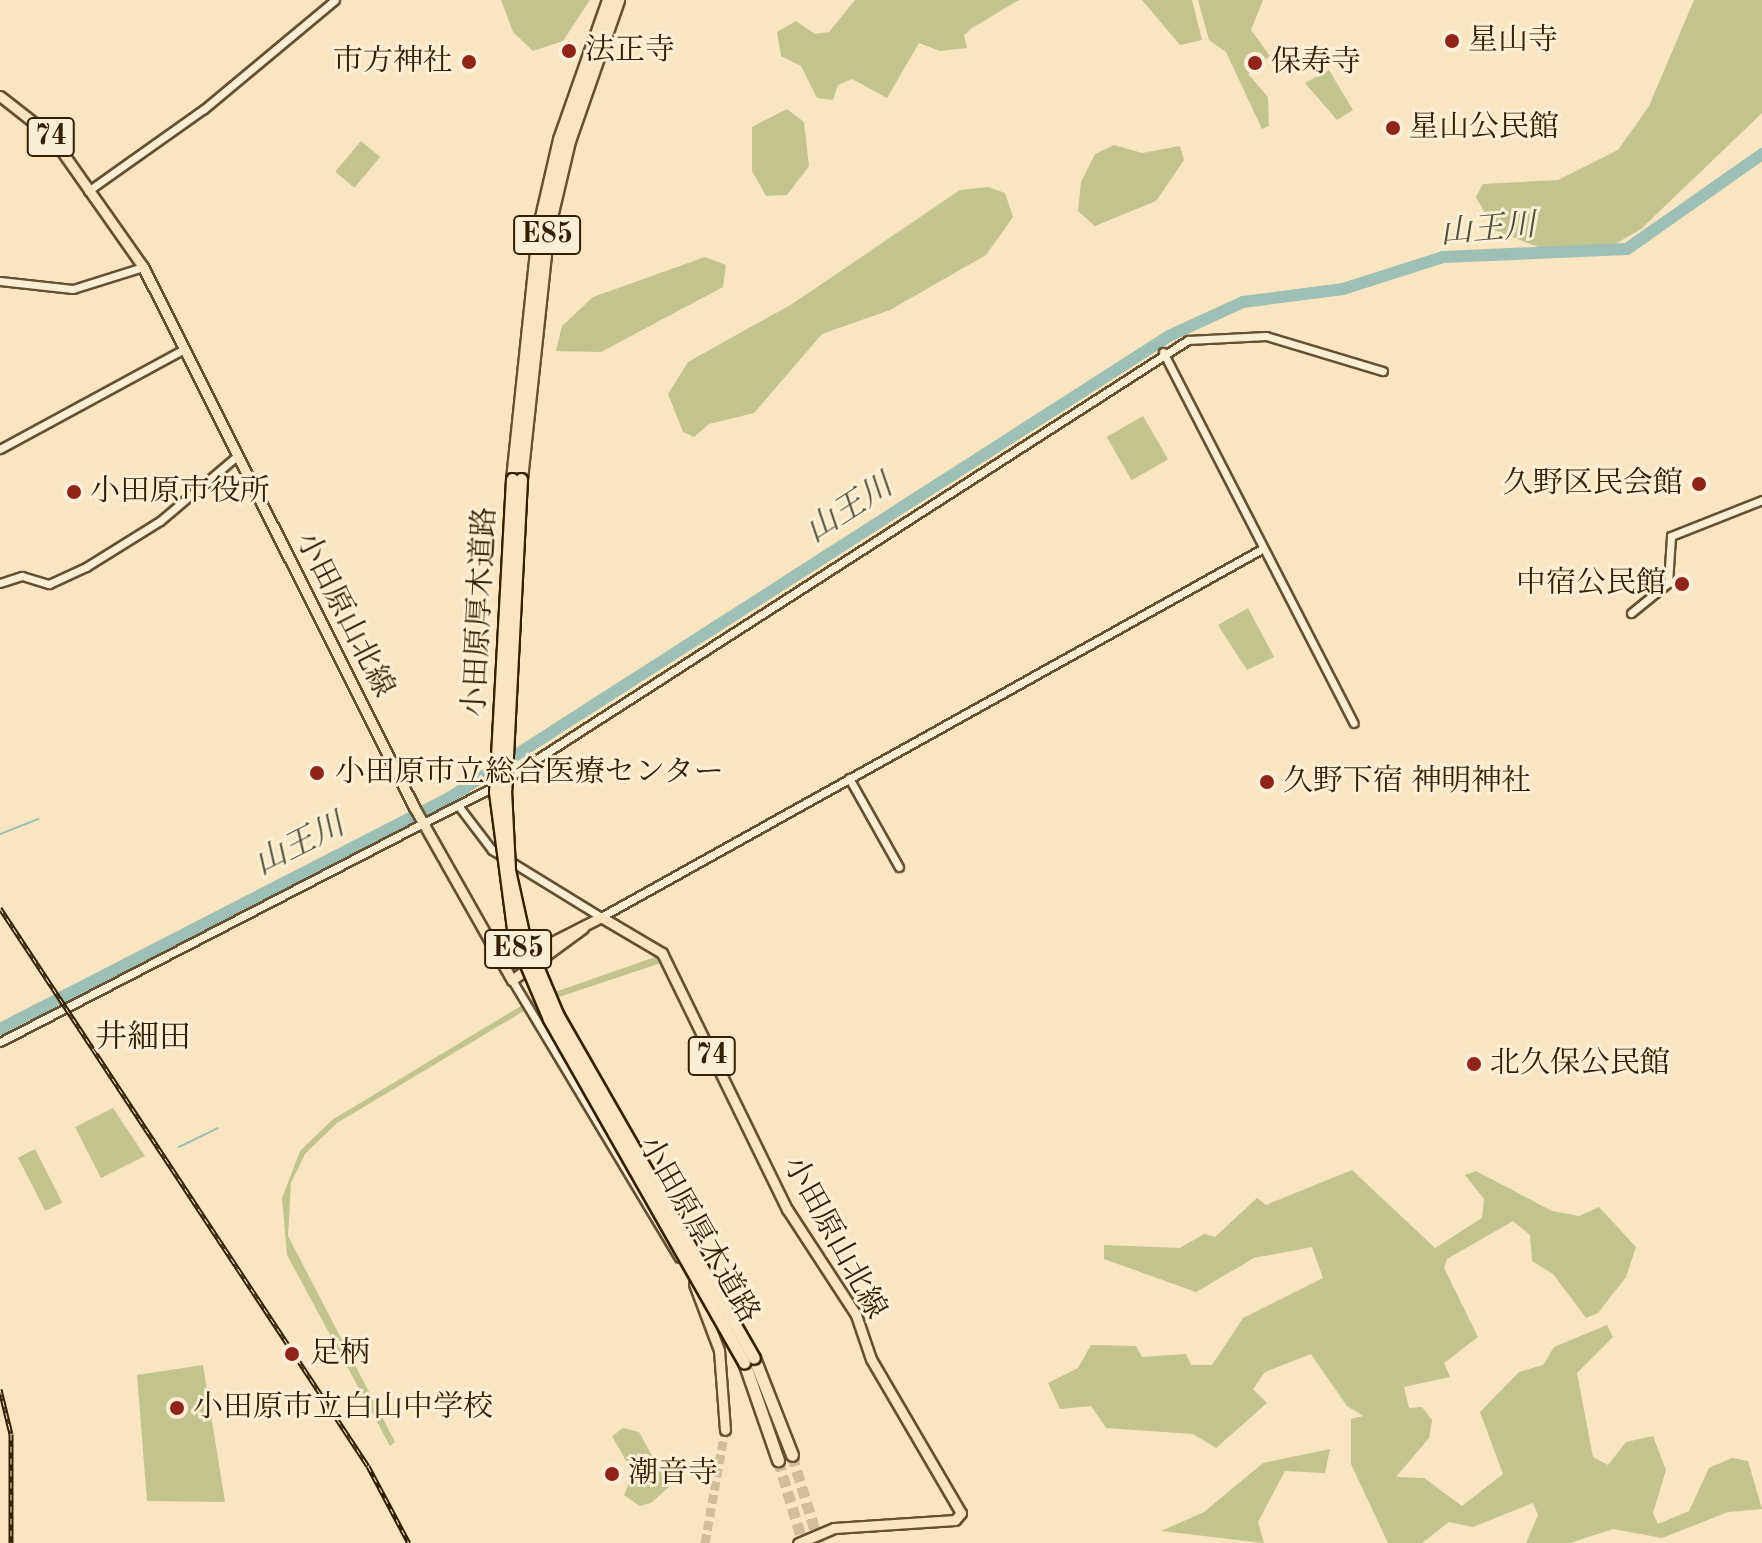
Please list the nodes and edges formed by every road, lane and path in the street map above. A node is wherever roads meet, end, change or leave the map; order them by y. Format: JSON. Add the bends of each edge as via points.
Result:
{"nodes":[{"id":1,"x":335,"y":0,"type":"edge"},
{"id":2,"x":608,"y":0,"type":"edge"},
{"id":3,"x":618,"y":0,"type":"edge"},
{"id":4,"x":0,"y":96,"type":"edge"},
{"id":5,"x":88,"y":191,"type":"junction"},
{"id":6,"x":143,"y":267,"type":"junction"},
{"id":7,"x":0,"y":281,"type":"edge"},
{"id":8,"x":184,"y":349,"type":"junction"},
{"id":9,"x":1163,"y":352,"type":"junction"},
{"id":10,"x":1383,"y":371,"type":"dead end"},
{"id":11,"x":0,"y":449,"type":"edge"},
{"id":12,"x":237,"y":456,"type":"junction"},
{"id":13,"x":516,"y":479,"type":"junction"},
{"id":14,"x":1762,"y":500,"type":"edge"},
{"id":15,"x":1262,"y":549,"type":"junction"},
{"id":16,"x":0,"y":583,"type":"edge"},
{"id":17,"x":1631,"y":613,"type":"dead end"},
{"id":18,"x":1354,"y":723,"type":"dead end"},
{"id":19,"x":849,"y":778,"type":"junction"},
{"id":20,"x":460,"y":808,"type":"junction"},
{"id":21,"x":423,"y":824,"type":"junction"},
{"id":22,"x":899,"y":867,"type":"dead end"},
{"id":23,"x":601,"y":917,"type":"junction"},
{"id":24,"x":583,"y":928,"type":"junction"},
{"id":25,"x":505,"y":966,"type":"junction"},
{"id":26,"x":512,"y":980,"type":"junction"},
{"id":27,"x":0,"y":1042,"type":"edge"},
{"id":28,"x":694,"y":1284,"type":"joint"},
{"id":29,"x":749,"y":1360,"type":"junction"},
{"id":30,"x":725,"y":1430,"type":"tunnel mouth"},
{"id":31,"x":792,"y":1455,"type":"tunnel mouth"},
{"id":32,"x":778,"y":1460,"type":"tunnel mouth"},
{"id":33,"x":798,"y":1543,"type":"edge"}],
"edges":[{"from":1,"to":5,"type":"street","via":[[204,109]]},
{"from":2,"to":13,"type":"highway","name":"小田原厚木道路","number":"E85","via":[[559,139],[538,230]]},
{"from":3,"to":13,"type":"highway","name":"小田原厚木道路","number":"E85","via":[[569,141],[547,234]]},
{"from":4,"to":5,"type":"main road","name":"小田原山北線","number":"74","via":[[51,136]]},
{"from":5,"to":6,"type":"main road","name":"小田原山北線","number":"74"},
{"from":6,"to":7,"type":"street","via":[[73,289]]},
{"from":6,"to":8,"type":"main road","name":"小田原山北線","number":"74"},
{"from":8,"to":11,"type":"street"},
{"from":8,"to":12,"type":"main road","name":"小田原山北線","number":"74"},
{"from":9,"to":10,"type":"street","via":[[1239,332]]},
{"from":9,"to":15,"type":"street"},
{"from":9,"to":20,"type":"street"},
{"from":12,"to":16,"type":"street","via":[[160,521],[86,567],[49,584],[22,576]]},
{"from":12,"to":21,"type":"main road","name":"小田原山北線","number":"74"},
{"from":13,"to":29,"type":"highway","name":"小田原厚木道路","number":"E85","bridge":true,"via":[[495,792],[514,936],[549,1019]]},
{"from":14,"to":17,"type":"street","via":[[1671,536],[1668,583]]},
{"from":15,"to":18,"type":"street"},
{"from":15,"to":19,"type":"street"},
{"from":19,"to":22,"type":"street"},
{"from":19,"to":23,"type":"street"},
{"from":20,"to":21,"type":"street"},
{"from":20,"to":23,"type":"street","via":[[492,850]]},
{"from":21,"to":25,"type":"main road","name":"小田原山北線","number":"74"},
{"from":21,"to":27,"type":"street"},
{"from":23,"to":24,"type":"main road"},
{"from":23,"to":33,"type":"main road","name":"小田原山北線","number":"74","via":[[662,953],[787,1209],[856,1315],[871,1359],[961,1513],[955,1520],[834,1528]]},
{"from":24,"to":25,"type":"main road"},
{"from":24,"to":26,"type":"main road"},
{"from":25,"to":26,"type":"main road","name":"小田原山北線","number":"74"},
{"from":26,"to":28,"type":"street"},
{"from":28,"to":30,"type":"main road","via":[[719,1350]]},
{"from":29,"to":31,"type":"highway","name":"小田原厚木道路","number":"E85"},
{"from":29,"to":32,"type":"highway","name":"小田原厚木道路","number":"E85"}]}
